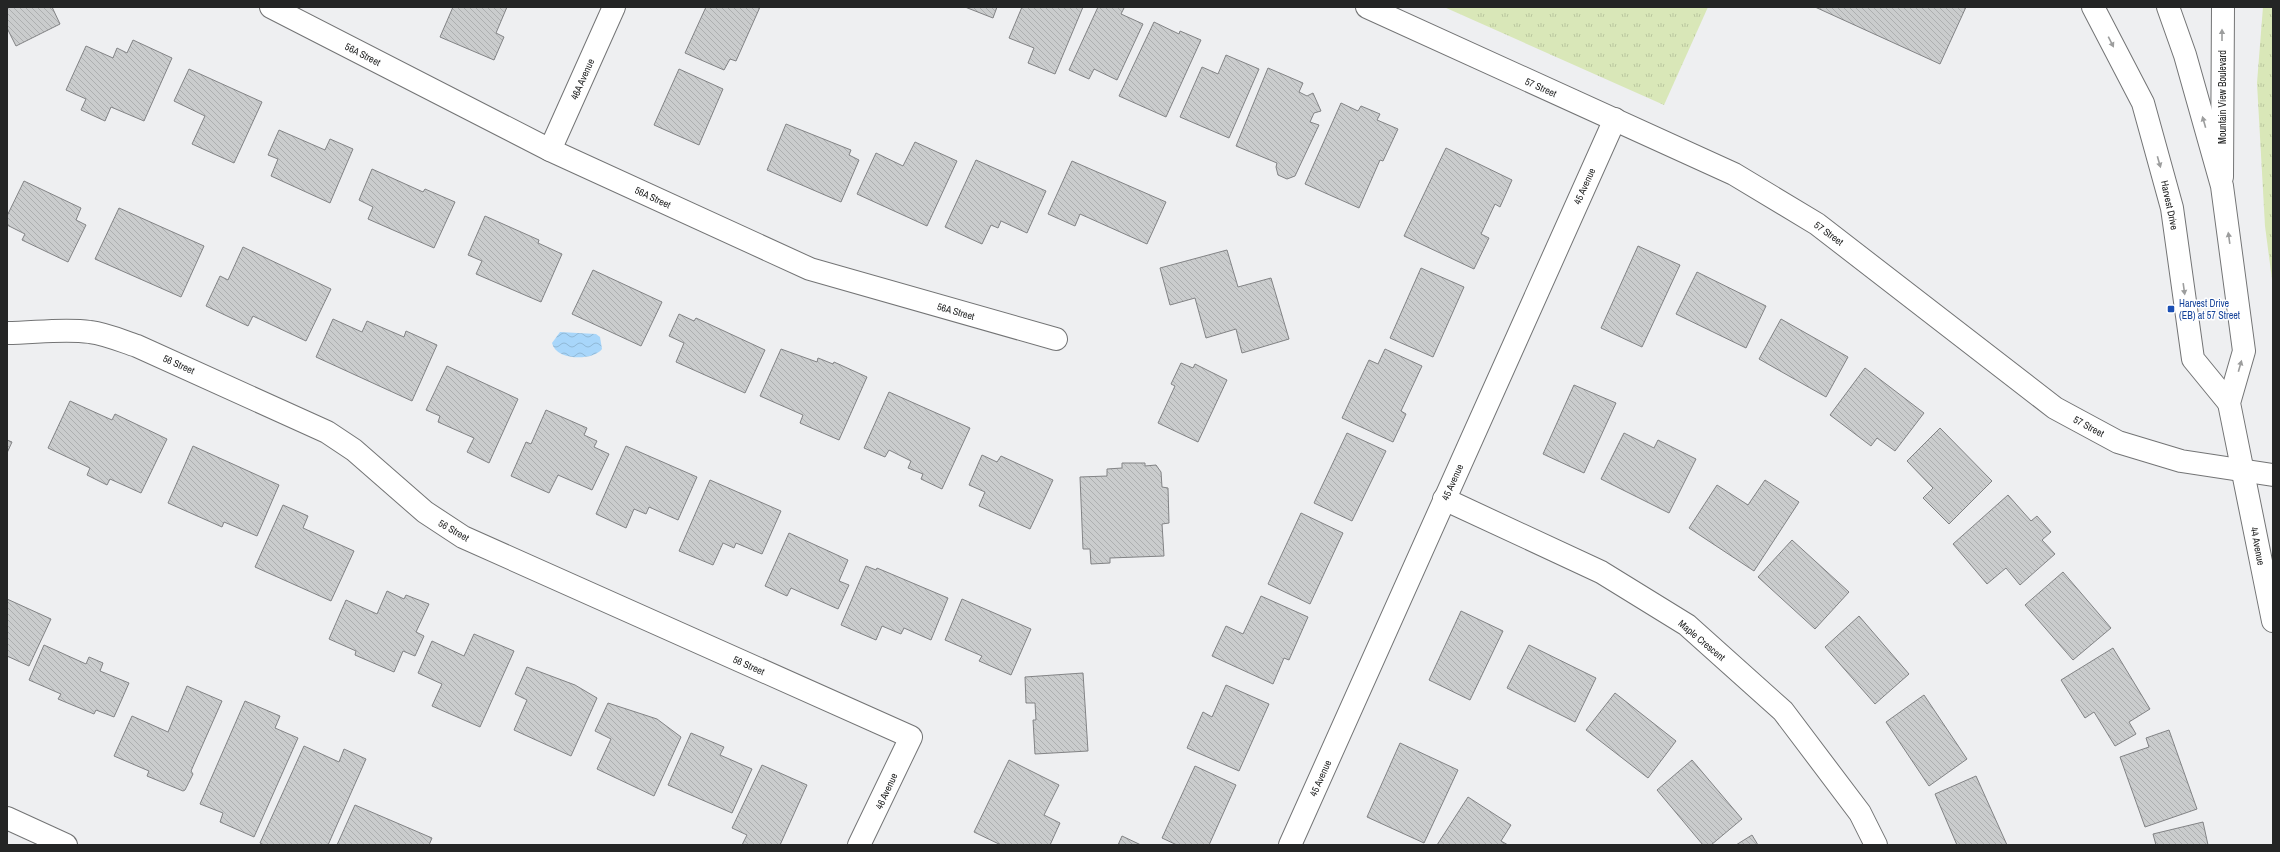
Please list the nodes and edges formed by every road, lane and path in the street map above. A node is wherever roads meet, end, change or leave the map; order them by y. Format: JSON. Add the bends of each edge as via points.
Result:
{"nodes":[{"id":1,"x":270,"y":7,"type":"edge"},
{"id":2,"x":614,"y":7,"type":"edge"},
{"id":3,"x":1367,"y":7,"type":"edge"},
{"id":4,"x":2093,"y":7,"type":"edge"},
{"id":5,"x":2168,"y":7,"type":"edge"},
{"id":6,"x":2223,"y":7,"type":"edge"},
{"id":7,"x":1615,"y":119,"type":"junction"},
{"id":8,"x":550,"y":150,"type":"junction"},
{"id":9,"x":2222,"y":186,"type":"junction"},
{"id":10,"x":7,"y":333,"type":"edge"},
{"id":11,"x":1056,"y":339,"type":"dead end"},
{"id":12,"x":2229,"y":403,"type":"junction"},
{"id":13,"x":2243,"y":471,"type":"junction"},
{"id":14,"x":2273,"y":475,"type":"edge"},
{"id":15,"x":1444,"y":499,"type":"junction"},
{"id":16,"x":2273,"y":621,"type":"edge"},
{"id":17,"x":911,"y":737,"type":"joint"},
{"id":18,"x":7,"y":818,"type":"edge"},
{"id":19,"x":66,"y":845,"type":"edge"},
{"id":20,"x":859,"y":845,"type":"edge"},
{"id":21,"x":1290,"y":845,"type":"edge"},
{"id":22,"x":1876,"y":845,"type":"edge"}],
"edges":[{"from":1,"to":8,"type":"street","name":"56A Street"},
{"from":2,"to":8,"type":"street","name":"46A Avenue"},
{"from":3,"to":7,"type":"street","name":"57 Street"},
{"from":4,"to":12,"type":"street","name":"Harvest Drive","one_way":true,"via":[[2143,103],[2172,208],[2193,360]]},
{"from":9,"to":5,"type":"street","name":"Harvest Drive","one_way":true,"via":[[2185,55]]},
{"from":9,"to":6,"type":"street","name":"Mountain View Boulevard","one_way":true},
{"from":7,"to":13,"type":"street","name":"57 Street","via":[[1734,174],[1817,224],[2055,408],[2118,442],[2181,461]]},
{"from":7,"to":15,"type":"street","name":"45 Avenue"},
{"from":8,"to":11,"type":"street","name":"56A Street","via":[[810,269]]},
{"from":12,"to":9,"type":"street","name":"Harvest Drive","one_way":true,"via":[[2244,352]]},
{"from":10,"to":17,"type":"street","name":"56 Street","via":[[90,332],[116,339],[279,409],[327,432],[354,450],[425,512],[463,537]]},
{"from":12,"to":13,"type":"street","name":"Harvest Drive"},
{"from":13,"to":14,"type":"street","name":"57 Street"},
{"from":13,"to":16,"type":"street","name":"44 Avenue"},
{"from":15,"to":21,"type":"street","name":"45 Avenue"},
{"from":15,"to":22,"type":"street","name":"Maple Crescent","via":[[1600,572],[1687,625],[1783,712],[1860,813]]},
{"from":17,"to":20,"type":"street","name":"46 Avenue"},
{"from":18,"to":19,"type":"street"}]}
